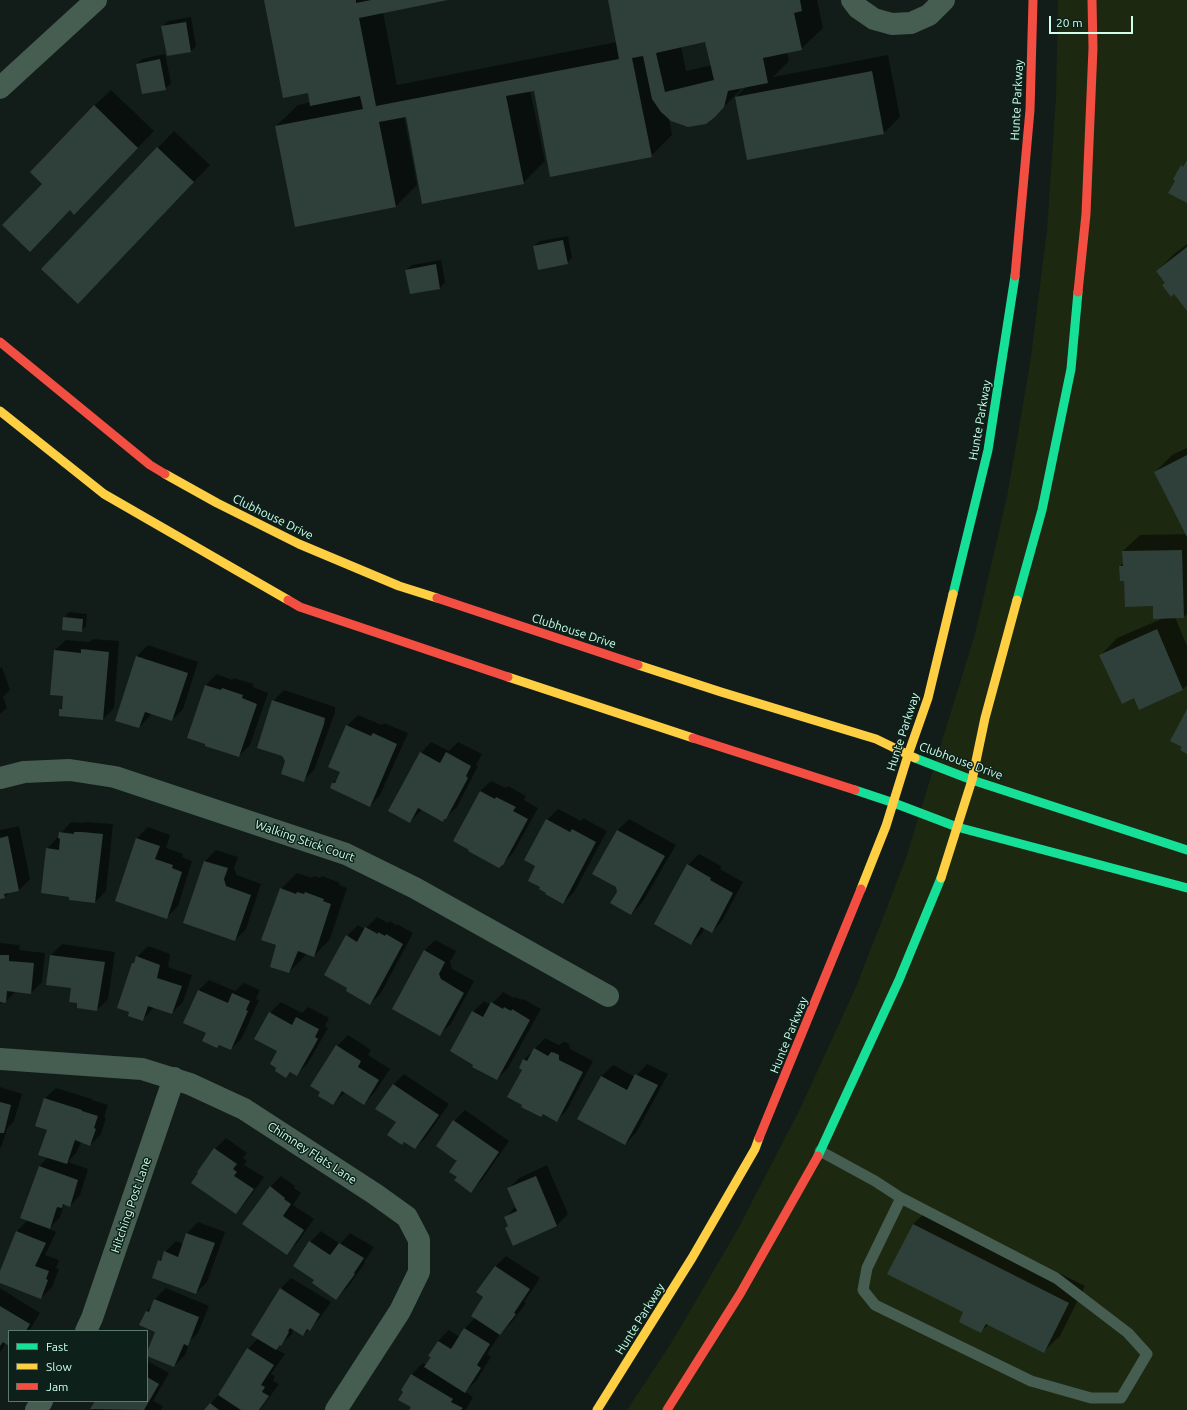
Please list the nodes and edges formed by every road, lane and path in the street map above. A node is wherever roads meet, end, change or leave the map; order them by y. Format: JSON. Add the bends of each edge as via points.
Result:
{"nodes":[{"id":1,"x":96,"y":0,"type":"edge"},
{"id":2,"x":852,"y":0,"type":"edge"},
{"id":3,"x":944,"y":0,"type":"edge"},
{"id":4,"x":1033,"y":0,"type":"edge"},
{"id":5,"x":1092,"y":0,"type":"edge"},
{"id":6,"x":0,"y":88,"type":"edge"},
{"id":7,"x":0,"y":342,"type":"edge"},
{"id":8,"x":0,"y":411,"type":"edge"},
{"id":9,"x":908,"y":755,"type":"junction"},
{"id":10,"x":0,"y":778,"type":"edge"},
{"id":11,"x":972,"y":780,"type":"junction"},
{"id":12,"x":894,"y":803,"type":"junction"},
{"id":13,"x":957,"y":827,"type":"junction"},
{"id":14,"x":1187,"y":850,"type":"edge"},
{"id":15,"x":1187,"y":888,"type":"edge"},
{"id":16,"x":608,"y":996,"type":"dead end"},
{"id":17,"x":0,"y":1060,"type":"edge"},
{"id":18,"x":174,"y":1078,"type":"junction"},
{"id":19,"x":820,"y":1151,"type":"junction"},
{"id":20,"x":901,"y":1198,"type":"junction"},
{"id":21,"x":86,"y":1330,"type":"edge"},
{"id":22,"x":336,"y":1410,"type":"edge"},
{"id":23,"x":597,"y":1410,"type":"edge"},
{"id":24,"x":667,"y":1410,"type":"edge"}],
"edges":[{"from":1,"to":6,"type":"street"},
{"from":2,"to":3,"type":"street","via":[[858,8],[874,19],[892,24],[911,23],[929,15]]},
{"from":4,"to":9,"type":"main road","name":"Hunte Parkway","via":[[1030,110],[1016,260],[988,450],[928,698]]},
{"from":5,"to":11,"type":"main road","via":[[1093,48],[1086,214],[1071,369],[1042,510],[985,718]]},
{"from":7,"to":9,"type":"main road","name":"Clubhouse Drive","via":[[150,466],[299,544],[399,586],[720,692],[876,739]]},
{"from":8,"to":12,"type":"main road","via":[[104,494],[300,607]]},
{"from":9,"to":11,"type":"main road","name":"Clubhouse Drive"},
{"from":9,"to":12,"type":"main road","name":"Hunte Parkway"},
{"from":10,"to":16,"type":"street","name":"Walking Stick Court","via":[[24,772],[70,770],[115,777],[346,854],[416,888]]},
{"from":11,"to":13,"type":"main road"},
{"from":11,"to":14,"type":"main road","name":"Clubhouse Drive"},
{"from":12,"to":13,"type":"main road"},
{"from":12,"to":23,"type":"main road","name":"Hunte Parkway","via":[[755,1149],[692,1258]]},
{"from":13,"to":15,"type":"main road"},
{"from":13,"to":19,"type":"main road","via":[[945,867],[899,980]]},
{"from":17,"to":18,"type":"street","name":"Chimney Flats Lane","via":[[142,1069]]},
{"from":18,"to":21,"type":"street","name":"Hitching Post Lane"},
{"from":18,"to":22,"type":"street","name":"Chimney Flats Lane","via":[[244,1109],[375,1194],[407,1217],[419,1240],[419,1272],[400,1311]]},
{"from":19,"to":20,"type":"lane"},
{"from":19,"to":24,"type":"main road","via":[[740,1294]]},
{"from":20,"to":20,"type":"lane","via":[[1056,1278],[1128,1333],[1147,1354],[1121,1398],[1091,1398],[1032,1381],[875,1305],[863,1290],[867,1268]]}]}
